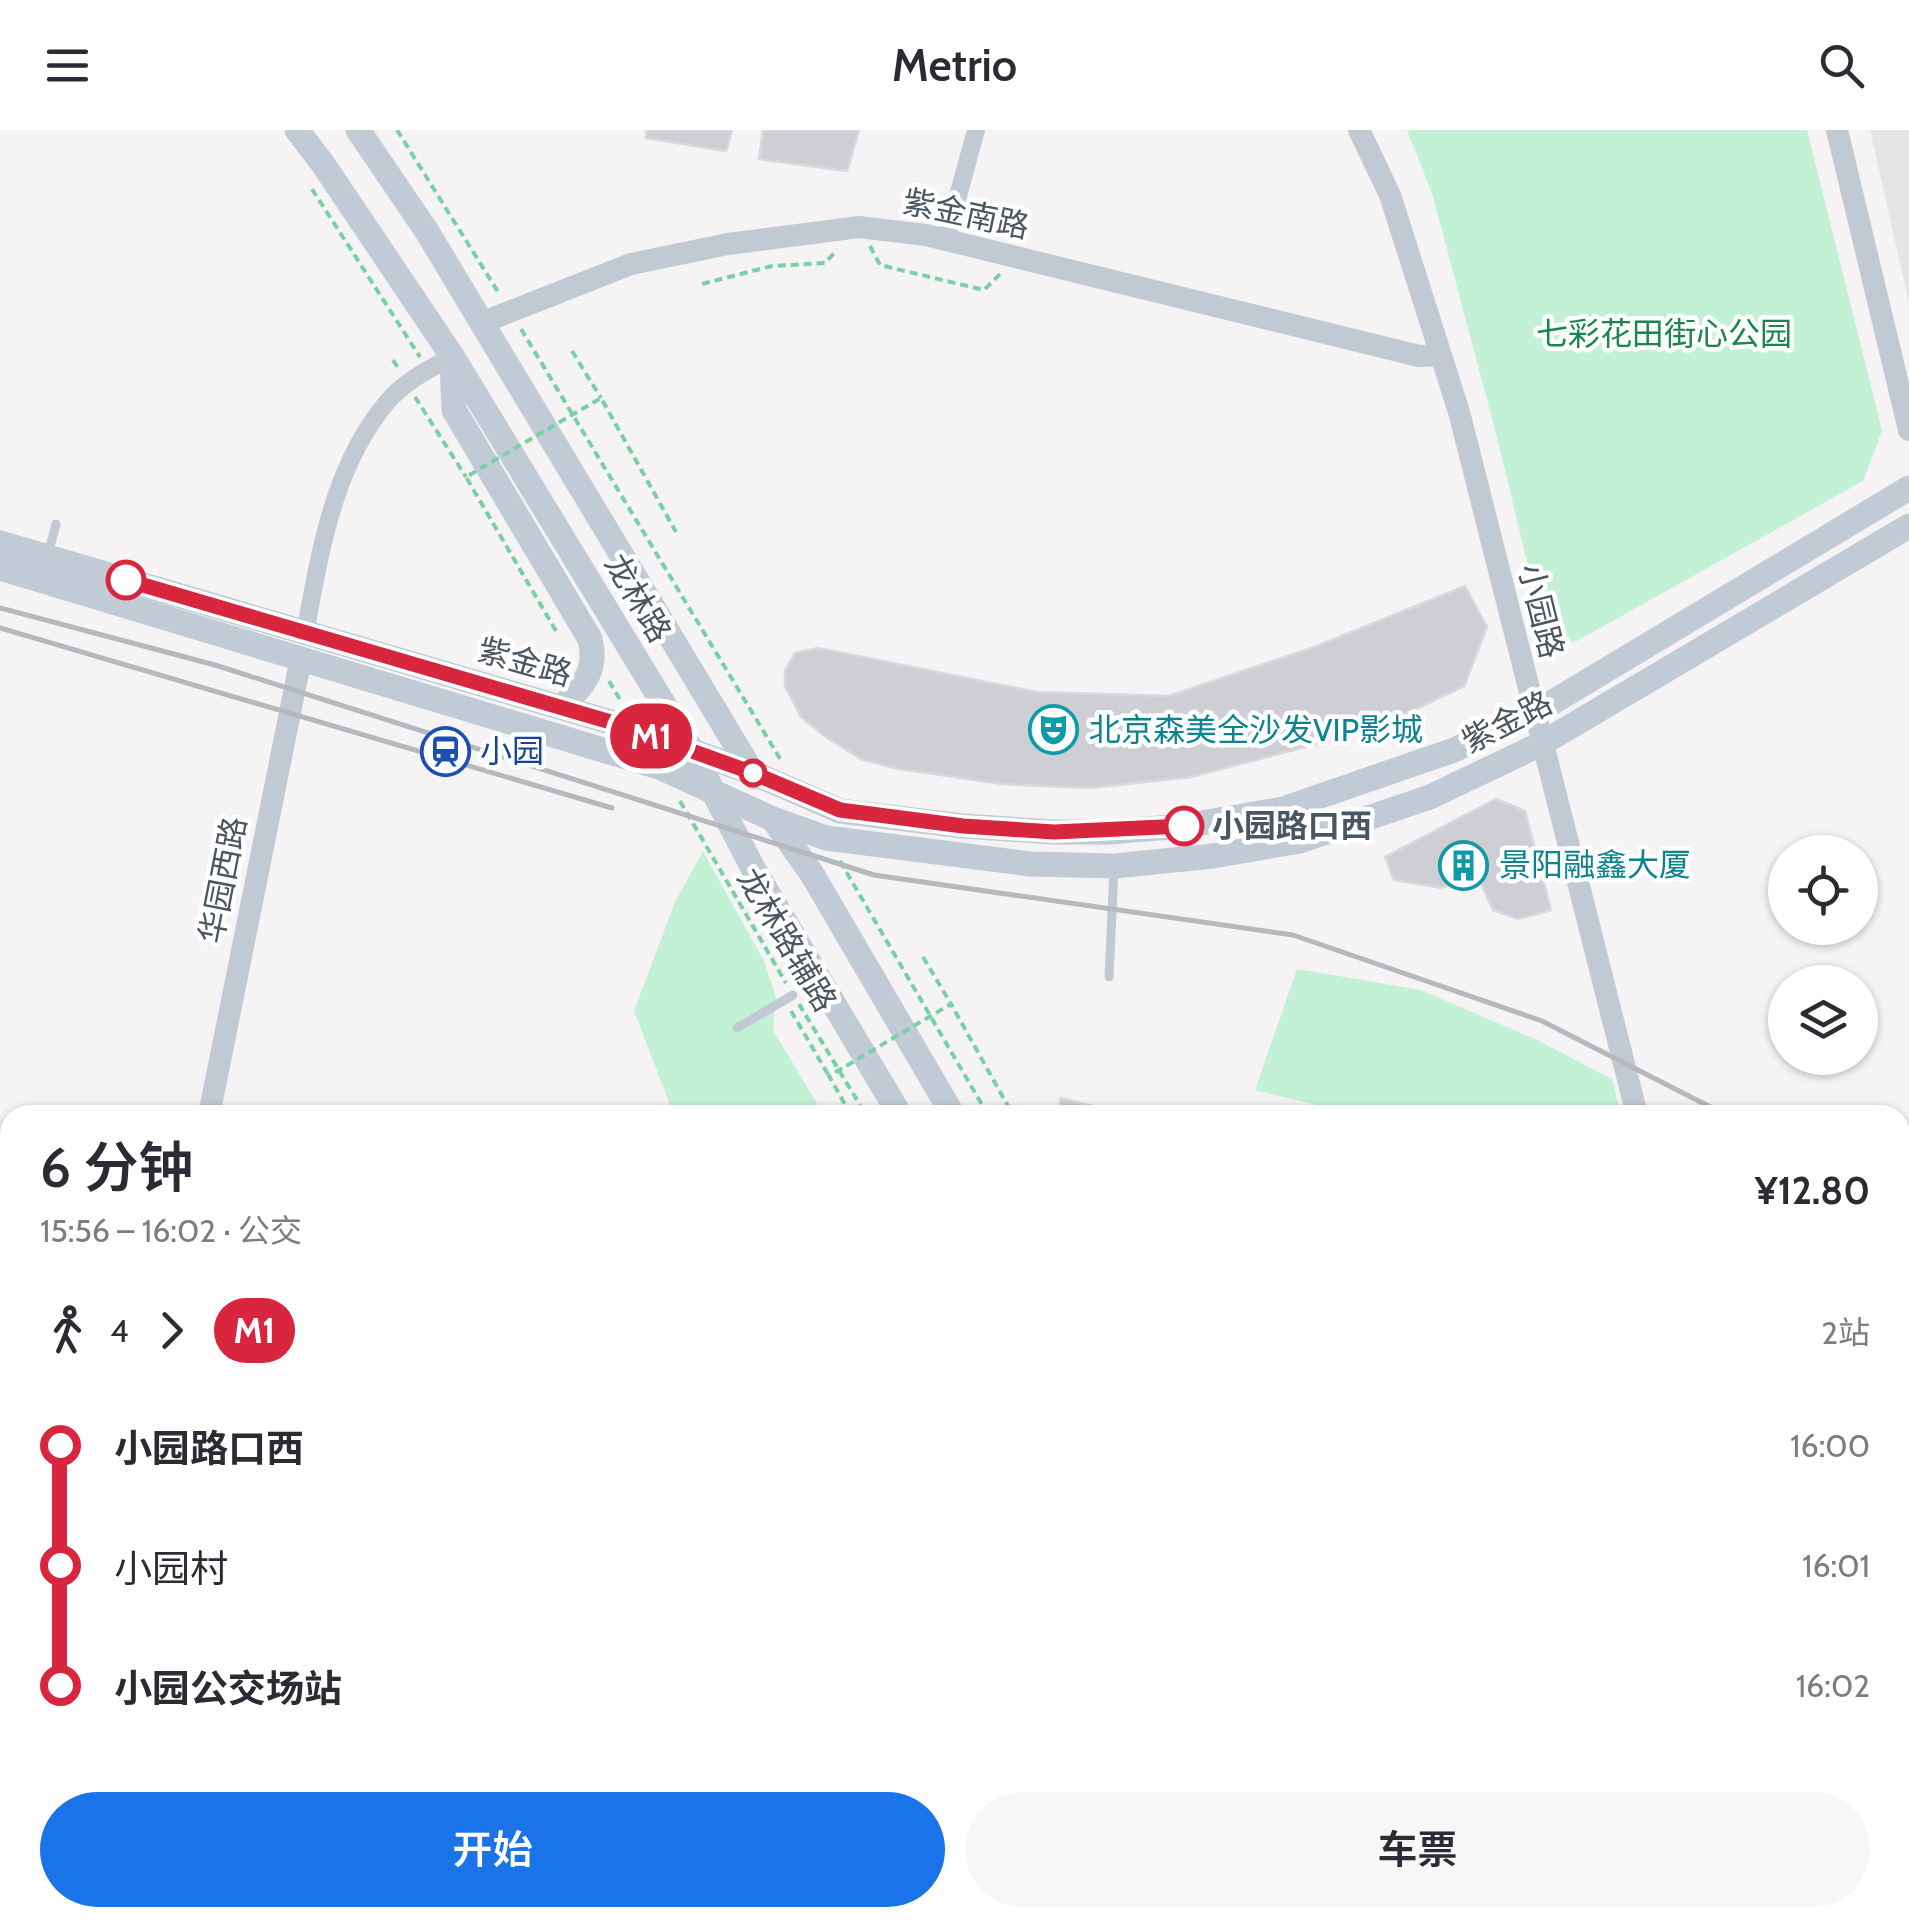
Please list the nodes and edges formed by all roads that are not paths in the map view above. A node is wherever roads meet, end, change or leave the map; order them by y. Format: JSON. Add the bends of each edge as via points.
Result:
{"nodes":[{"id":1,"x":296,"y":130,"type":"edge"},
{"id":2,"x":358,"y":130,"type":"edge"},
{"id":3,"x":976,"y":130,"type":"edge"},
{"id":4,"x":1359,"y":130,"type":"edge"},
{"id":5,"x":1837,"y":130,"type":"edge"},
{"id":6,"x":946,"y":240,"type":"junction"},
{"id":7,"x":481,"y":323,"type":"junction"},
{"id":8,"x":1440,"y":355,"type":"junction"},
{"id":9,"x":452,"y":356,"type":"junction"},
{"id":10,"x":1909,"y":430,"type":"edge"},
{"id":11,"x":1909,"y":488,"type":"edge"},
{"id":12,"x":56,"y":524,"type":"dead end"},
{"id":13,"x":1909,"y":526,"type":"edge"},
{"id":14,"x":0,"y":543,"type":"edge"},
{"id":15,"x":47,"y":557,"type":"junction"},
{"id":16,"x":0,"y":568,"type":"edge"},
{"id":17,"x":303,"y":646,"type":"junction"},
{"id":18,"x":563,"y":706,"type":"junction"},
{"id":19,"x":1533,"y":714,"type":"junction"},
{"id":20,"x":1542,"y":744,"type":"junction"},
{"id":21,"x":691,"y":749,"type":"junction"},
{"id":22,"x":753,"y":773,"type":"junction"},
{"id":23,"x":711,"y":789,"type":"junction"},
{"id":24,"x":773,"y":819,"type":"junction"},
{"id":25,"x":1114,"y":866,"type":"junction"},
{"id":26,"x":1110,"y":976,"type":"dead end"},
{"id":27,"x":793,"y":995,"type":"road end"},
{"id":28,"x":737,"y":1028,"type":"dead end"},
{"id":29,"x":211,"y":1105,"type":"edge"},
{"id":30,"x":894,"y":1105,"type":"edge"},
{"id":31,"x":947,"y":1105,"type":"edge"},
{"id":32,"x":1633,"y":1105,"type":"edge"}],
"edges":[{"from":1,"to":9,"type":"main road","name":"龙林路"},
{"from":2,"to":7,"type":"main road","name":"龙林路"},
{"from":3,"to":6,"type":"street"},
{"from":4,"to":8,"type":"street","name":"小园路","via":[[1390,196]]},
{"from":5,"to":10,"type":"street"},
{"from":6,"to":7,"type":"street","name":"紫金南路","via":[[859,226],[793,234],[631,264]]},
{"from":6,"to":8,"type":"street","name":"紫金南路","via":[[1419,356]]},
{"from":7,"to":22,"type":"main road","name":"龙林路"},
{"from":8,"to":19,"type":"street","name":"小园路"},
{"from":9,"to":17,"type":"street","name":"华园西路","via":[[387,402],[347,466],[329,518]]},
{"from":9,"to":18,"type":"main road","via":[[454,410],[590,639],[593,668]]},
{"from":9,"to":21,"type":"main road","name":"龙林路"},
{"from":11,"to":19,"type":"main road","name":"紫金路"},
{"from":12,"to":15,"type":"lane"},
{"from":13,"to":20,"type":"main road","name":"紫金路"},
{"from":14,"to":15,"type":"main road","name":"紫金路"},
{"from":15,"to":17,"type":"main road","name":"紫金路"},
{"from":16,"to":17,"type":"main road","name":"紫金路"},
{"from":17,"to":18,"type":"main road","name":"紫金路"},
{"from":17,"to":23,"type":"main road","name":"紫金路"},
{"from":17,"to":29,"type":"street","name":"华园西路"},
{"from":18,"to":21,"type":"main road","name":"紫金路"},
{"from":19,"to":20,"type":"street","name":"小园路"},
{"from":19,"to":22,"type":"main road","name":"紫金路","via":[[1437,756],[1283,809],[1108,832],[963,826],[840,810]]},
{"from":20,"to":25,"type":"main road","name":"紫金路","via":[[1430,797],[1300,840]]},
{"from":20,"to":32,"type":"street","name":"小园路"},
{"from":21,"to":22,"type":"main road","name":"紫金路"},
{"from":21,"to":23,"type":"main road","name":"龙林路"},
{"from":22,"to":24,"type":"main road","name":"龙林路"},
{"from":23,"to":24,"type":"main road","name":"紫金路"},
{"from":23,"to":30,"type":"main road","name":"龙林路"},
{"from":24,"to":25,"type":"main road","name":"紫金路","via":[[826,838],[1012,862]]},
{"from":24,"to":31,"type":"main road","name":"龙林路"},
{"from":25,"to":26,"type":"lane"},
{"from":27,"to":28,"type":"lane"}]}
